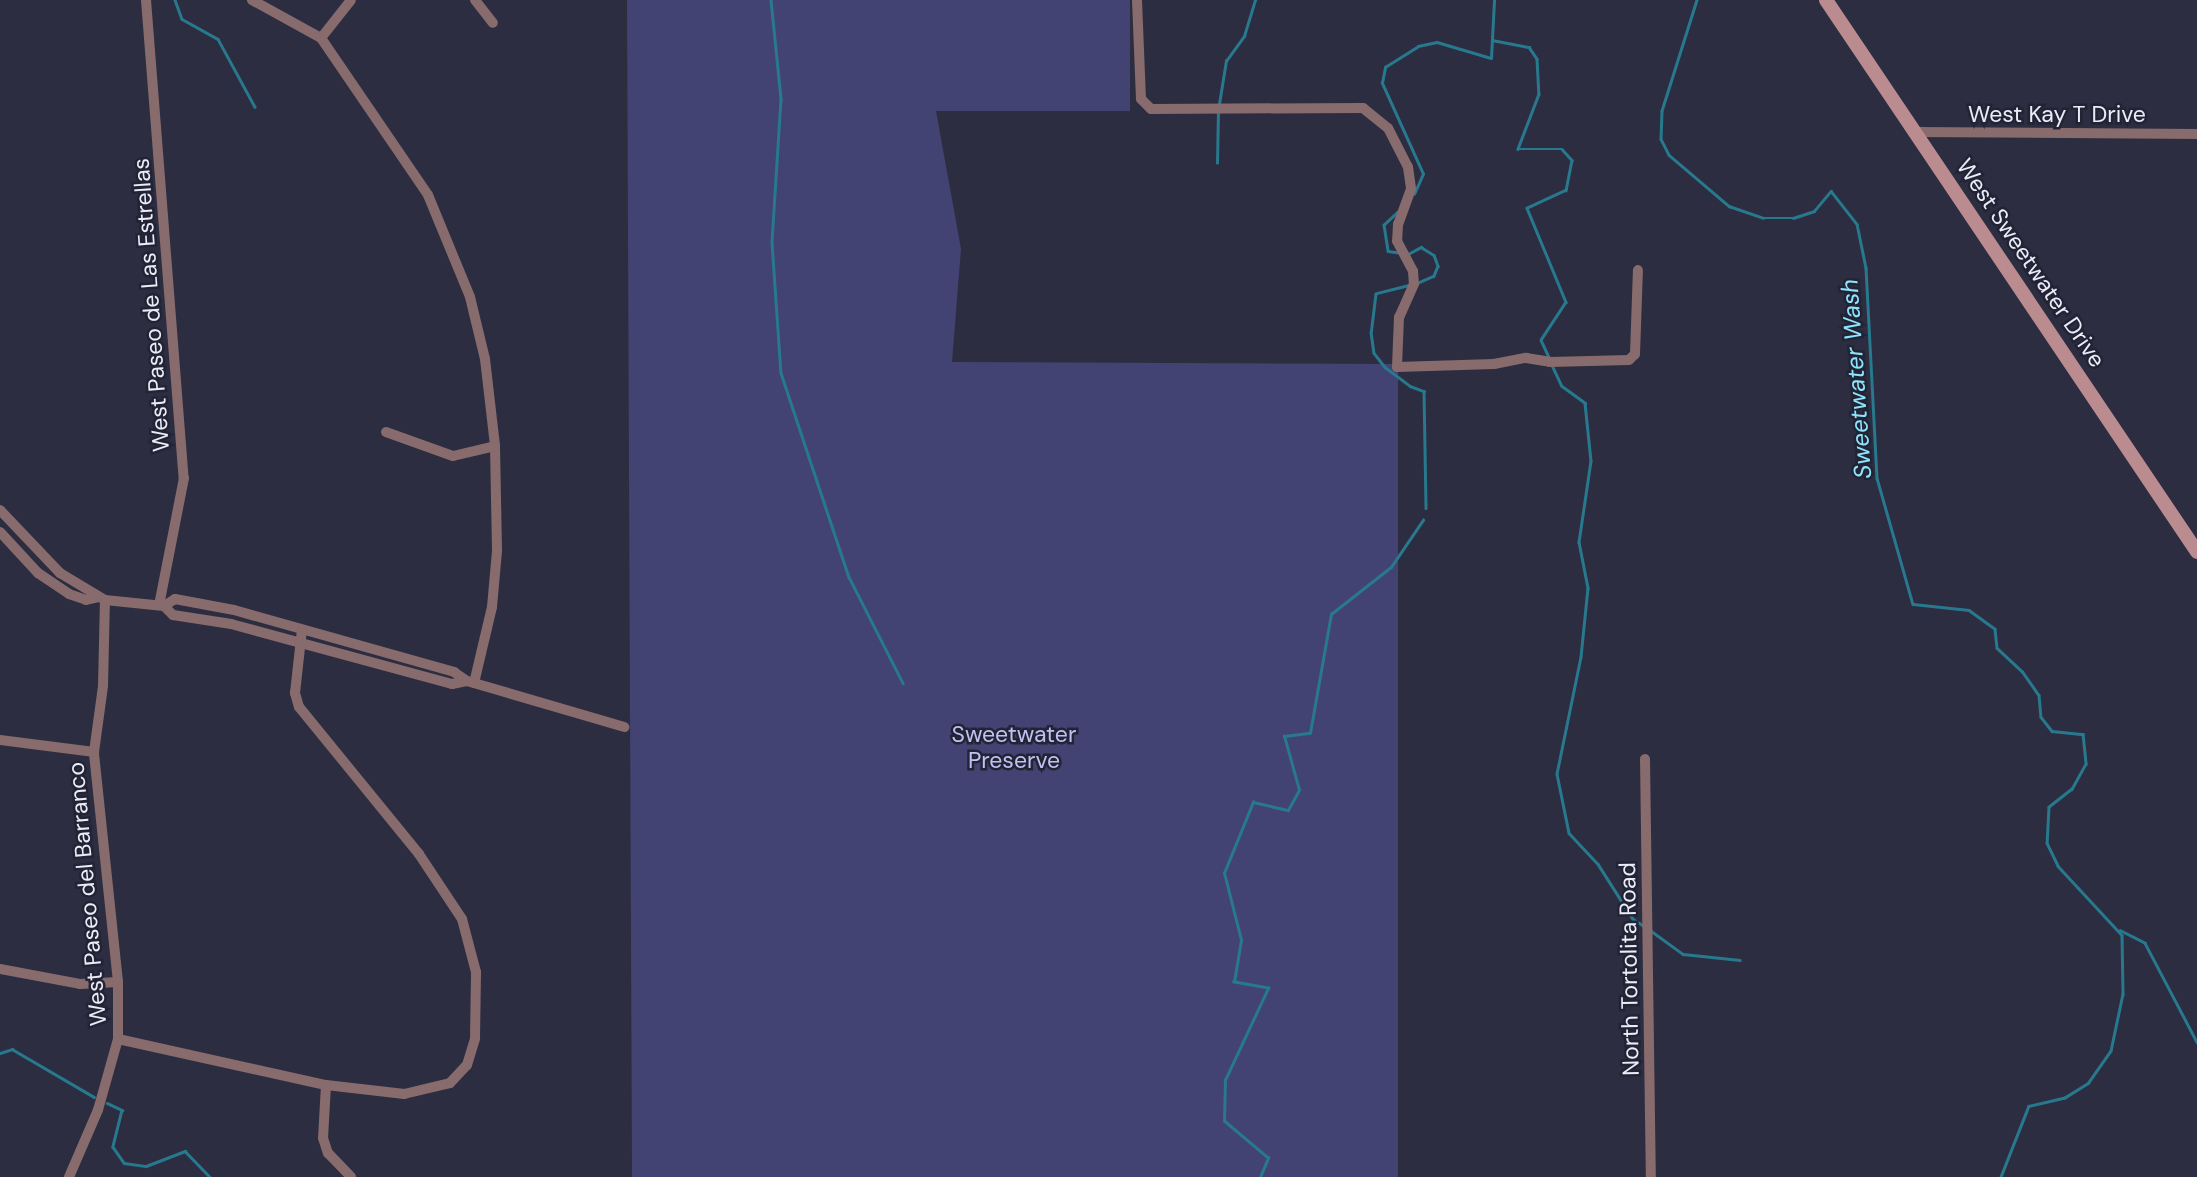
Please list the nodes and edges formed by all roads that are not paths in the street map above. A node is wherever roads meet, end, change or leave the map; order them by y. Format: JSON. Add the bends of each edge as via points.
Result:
{"nodes":[{"id":1,"x":146,"y":0,"type":"edge"},
{"id":2,"x":252,"y":0,"type":"edge"},
{"id":3,"x":351,"y":0,"type":"edge"},
{"id":4,"x":475,"y":0,"type":"edge"},
{"id":5,"x":1137,"y":0,"type":"edge"},
{"id":6,"x":1826,"y":0,"type":"edge"},
{"id":7,"x":493,"y":23,"type":"dead end"},
{"id":8,"x":321,"y":38,"type":"junction"},
{"id":9,"x":1917,"y":132,"type":"junction"},
{"id":10,"x":2197,"y":134,"type":"edge"},
{"id":11,"x":1638,"y":270,"type":"dead end"},
{"id":12,"x":386,"y":432,"type":"dead end"},
{"id":13,"x":495,"y":446,"type":"junction"},
{"id":14,"x":0,"y":510,"type":"edge"},
{"id":15,"x":0,"y":532,"type":"edge"},
{"id":16,"x":2197,"y":552,"type":"edge"},
{"id":17,"x":102,"y":598,"type":"junction"},
{"id":18,"x":162,"y":605,"type":"junction"},
{"id":19,"x":302,"y":630,"type":"junction"},
{"id":20,"x":299,"y":643,"type":"junction"},
{"id":21,"x":470,"y":682,"type":"junction"},
{"id":22,"x":624,"y":727,"type":"dead end"},
{"id":23,"x":0,"y":740,"type":"edge"},
{"id":24,"x":94,"y":752,"type":"junction"},
{"id":25,"x":1645,"y":760,"type":"dead end"},
{"id":26,"x":0,"y":969,"type":"edge"},
{"id":27,"x":118,"y":982,"type":"junction"},
{"id":28,"x":118,"y":1039,"type":"junction"},
{"id":29,"x":326,"y":1085,"type":"junction"},
{"id":30,"x":69,"y":1177,"type":"edge"},
{"id":31,"x":352,"y":1177,"type":"edge"},
{"id":32,"x":1651,"y":1177,"type":"edge"}],
"edges":[{"from":1,"to":18,"type":"street","name":"West Paseo de Las Estrellas","via":[[184,478]]},
{"from":2,"to":8,"type":"street"},
{"from":3,"to":8,"type":"street"},
{"from":4,"to":7,"type":"street"},
{"from":5,"to":11,"type":"street","via":[[1141,99],[1151,109],[1363,108],[1388,128],[1408,167],[1411,189],[1397,241],[1413,271],[1414,284],[1399,317],[1397,367],[1526,358],[1619,362],[1635,354]]},
{"from":6,"to":9,"type":"street","name":"West Sweetwater Drive"},
{"from":8,"to":13,"type":"street","via":[[428,195],[447,233],[485,359]]},
{"from":9,"to":10,"type":"street","name":"West Kay T Drive"},
{"from":9,"to":16,"type":"street","name":"West Sweetwater Drive"},
{"from":12,"to":13,"type":"street","via":[[453,456]]},
{"from":13,"to":21,"type":"street","via":[[497,551],[492,607]]},
{"from":14,"to":17,"type":"street","via":[[60,573]]},
{"from":15,"to":17,"type":"street","via":[[38,573],[69,594],[86,600]]},
{"from":17,"to":18,"type":"street"},
{"from":17,"to":24,"type":"street","name":"West Paseo del Barranco","via":[[103,686]]},
{"from":18,"to":19,"type":"street","via":[[175,599]]},
{"from":18,"to":20,"type":"street","via":[[173,615],[231,624]]},
{"from":19,"to":20,"type":"street"},
{"from":19,"to":21,"type":"street","via":[[454,672]]},
{"from":20,"to":21,"type":"street","via":[[452,684]]},
{"from":20,"to":29,"type":"street","via":[[299,707],[446,890],[462,919],[476,972],[475,1038],[467,1065],[450,1083],[404,1094]]},
{"from":21,"to":22,"type":"street"},
{"from":23,"to":24,"type":"street"},
{"from":24,"to":27,"type":"street","name":"West Paseo del Barranco"},
{"from":25,"to":32,"type":"street","name":"North Tortolita Road"},
{"from":26,"to":27,"type":"street","via":[[80,984]]},
{"from":27,"to":28,"type":"street","name":"West Paseo del Barranco"},
{"from":28,"to":29,"type":"street"},
{"from":28,"to":30,"type":"street","name":"West Paseo del Barranco","via":[[98,1110]]},
{"from":29,"to":31,"type":"street","via":[[323,1138],[328,1153]]}]}
